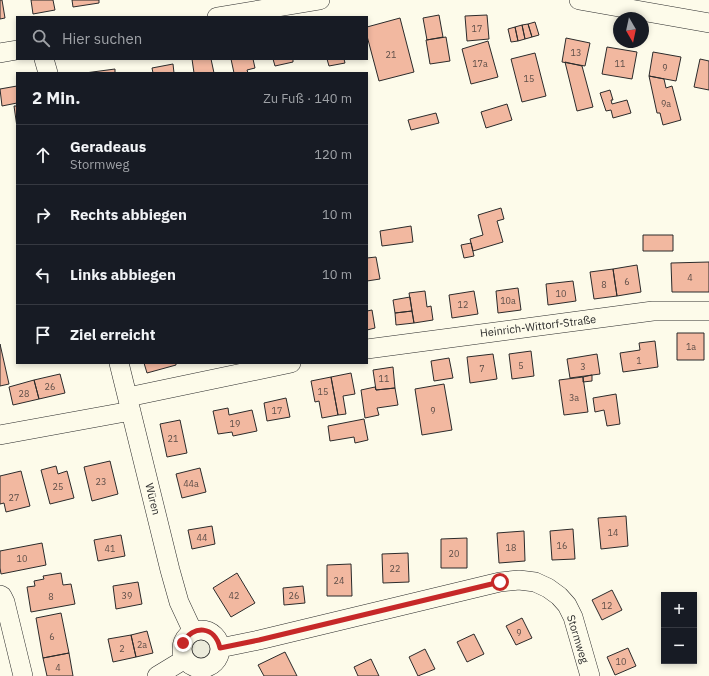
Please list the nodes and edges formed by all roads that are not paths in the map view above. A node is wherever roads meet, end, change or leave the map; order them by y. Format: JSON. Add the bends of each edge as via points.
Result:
{"nodes":[{"id":1,"x":320,"y":0,"type":"edge"},
{"id":2,"x":579,"y":0,"type":"edge"},
{"id":3,"x":611,"y":2,"type":"edge"},
{"id":4,"x":224,"y":16,"type":"edge"},
{"id":5,"x":709,"y":22,"type":"edge"},
{"id":6,"x":16,"y":50,"type":"edge"},
{"id":7,"x":0,"y":53,"type":"edge"},
{"id":8,"x":44,"y":60,"type":"edge"},
{"id":9,"x":48,"y":72,"type":"edge"},
{"id":10,"x":709,"y":311,"type":"edge"},
{"id":11,"x":368,"y":349,"type":"edge"},
{"id":12,"x":119,"y":364,"type":"edge"},
{"id":13,"x":287,"y":364,"type":"edge"},
{"id":14,"x":129,"y":404,"type":"junction"},
{"id":15,"x":0,"y":435,"type":"edge"},
{"id":16,"x":0,"y":595,"type":"edge"},
{"id":17,"x":4,"y":614,"type":"edge"},
{"id":18,"x":193,"y":632,"type":"junction"},
{"id":19,"x":220,"y":648,"type":"junction"},
{"id":20,"x":185,"y":659,"type":"junction"},
{"id":21,"x":216,"y":670,"type":"edge"},
{"id":22,"x":23,"y":676,"type":"edge"},
{"id":23,"x":157,"y":676,"type":"edge"},
{"id":24,"x":590,"y":676,"type":"edge"}],
"edges":[{"from":1,"to":4,"type":"street"},
{"from":2,"to":3,"type":"street"},
{"from":3,"to":5,"type":"street"},
{"from":6,"to":7,"type":"street"},
{"from":8,"to":9,"type":"street"},
{"from":10,"to":11,"type":"street","name":"Heinrich-Wittorf-Straße","via":[[653,311]]},
{"from":12,"to":14,"type":"street","name":"Würen"},
{"from":13,"to":14,"type":"street"},
{"from":14,"to":15,"type":"street"},
{"from":14,"to":18,"type":"street","name":"Würen","via":[[170,570],[179,602]]},
{"from":16,"to":17,"type":"street","via":[[6,602]]},
{"from":17,"to":22,"type":"street"},
{"from":18,"to":19,"type":"street","via":[[210,632],[215,636]]},
{"from":18,"to":20,"type":"street","via":[[183,643]]},
{"from":19,"to":21,"type":"street"},
{"from":19,"to":24,"type":"street","name":"Stormweg","via":[[500,582],[519,580],[535,582],[548,588],[567,605],[574,617]]},
{"from":20,"to":21,"type":"street","via":[[193,666]]},
{"from":20,"to":23,"type":"street"}]}
